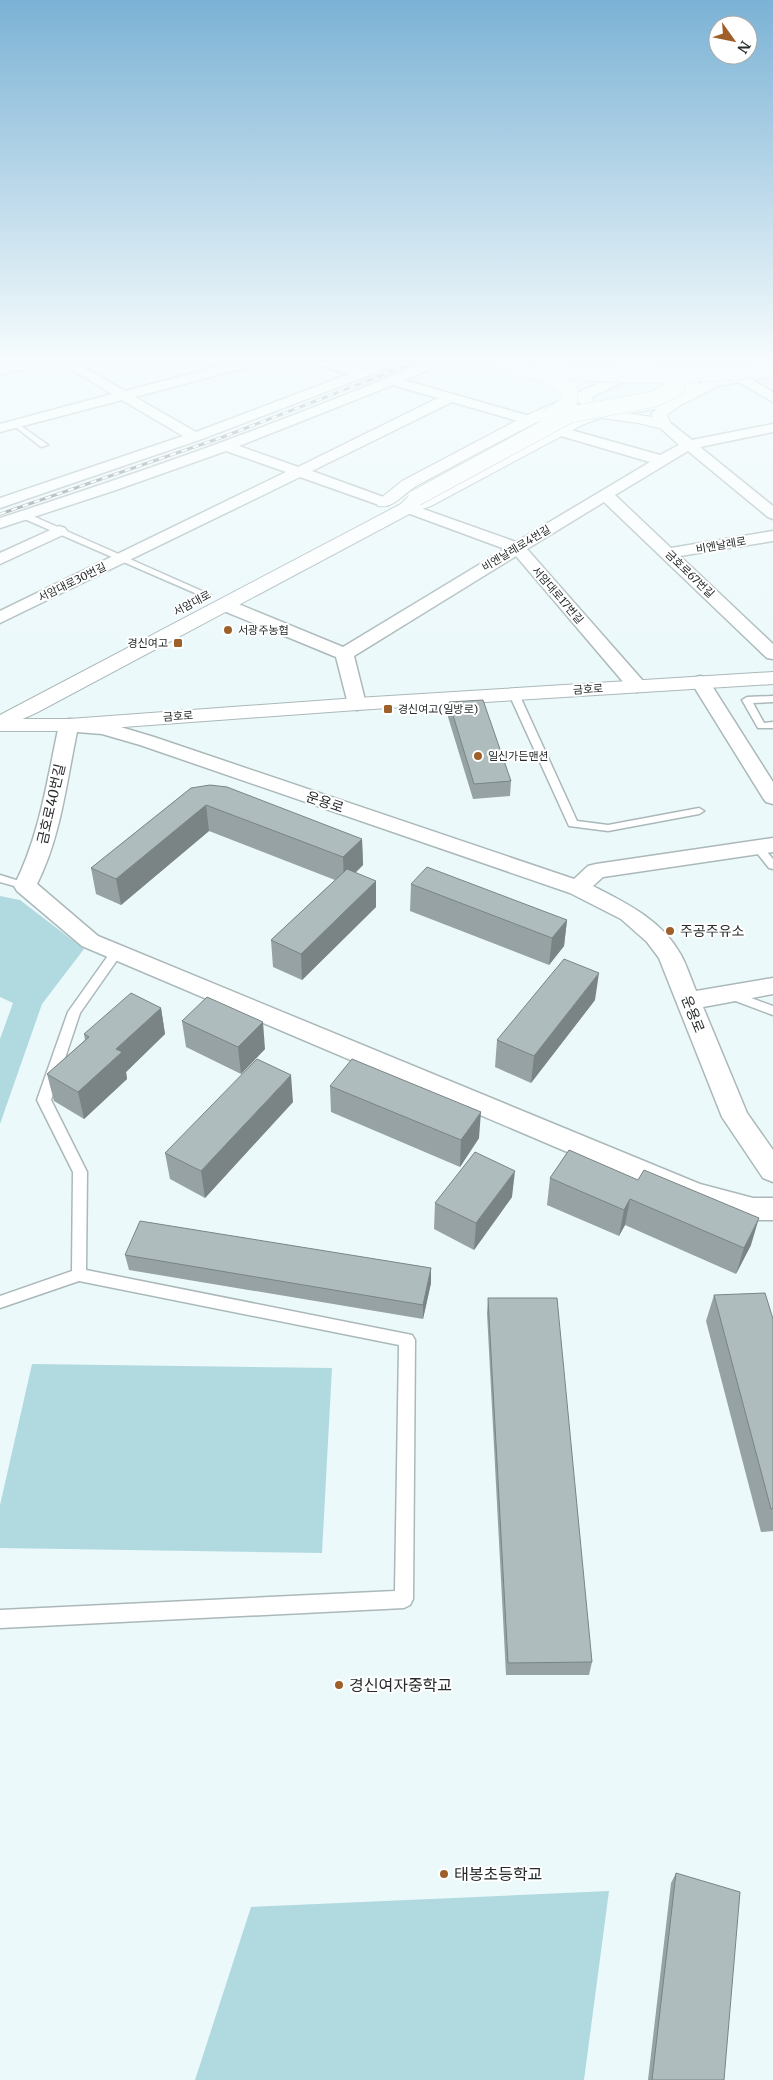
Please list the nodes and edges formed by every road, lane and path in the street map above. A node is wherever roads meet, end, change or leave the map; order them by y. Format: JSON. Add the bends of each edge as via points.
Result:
{"nodes":[{"id":1,"x":129,"y":459,"type":"edge"},
{"id":2,"x":188,"y":459,"type":"edge"},
{"id":3,"x":263,"y":459,"type":"edge"},
{"id":4,"x":326,"y":459,"type":"edge"},
{"id":5,"x":455,"y":459,"type":"edge"},
{"id":6,"x":478,"y":459,"type":"edge"},
{"id":7,"x":486,"y":459,"type":"edge"},
{"id":8,"x":506,"y":459,"type":"edge"},
{"id":9,"x":657,"y":459,"type":"edge"},
{"id":10,"x":708,"y":459,"type":"edge"},
{"id":11,"x":660,"y":460,"type":"joint"},
{"id":12,"x":299,"y":472,"type":"junction"},
{"id":13,"x":606,"y":495,"type":"junction"},
{"id":14,"x":409,"y":500,"type":"junction"},
{"id":15,"x":384,"y":502,"type":"junction"},
{"id":16,"x":0,"y":503,"type":"edge"},
{"id":17,"x":773,"y":514,"type":"edge"},
{"id":18,"x":22,"y":516,"type":"junction"},
{"id":19,"x":0,"y":523,"type":"edge"},
{"id":20,"x":60,"y":531,"type":"junction"},
{"id":21,"x":773,"y":536,"type":"edge"},
{"id":22,"x":517,"y":548,"type":"junction"},
{"id":23,"x":669,"y":554,"type":"junction"},
{"id":24,"x":122,"y":558,"type":"junction"},
{"id":25,"x":0,"y":559,"type":"edge"},
{"id":26,"x":207,"y":595,"type":"junction"},
{"id":27,"x":225,"y":604,"type":"junction"},
{"id":28,"x":0,"y":618,"type":"edge"},
{"id":29,"x":139,"y":630,"type":"dead end"},
{"id":30,"x":344,"y":654,"type":"junction"},
{"id":31,"x":773,"y":654,"type":"edge"},
{"id":32,"x":773,"y":678,"type":"edge"},
{"id":33,"x":700,"y":682,"type":"junction"},
{"id":34,"x":637,"y":686,"type":"junction"},
{"id":35,"x":514,"y":694,"type":"junction"},
{"id":36,"x":773,"y":699,"type":"edge"},
{"id":37,"x":357,"y":704,"type":"junction"},
{"id":38,"x":0,"y":724,"type":"edge"},
{"id":39,"x":69,"y":725,"type":"junction"},
{"id":40,"x":773,"y":725,"type":"edge"},
{"id":41,"x":773,"y":798,"type":"edge"},
{"id":42,"x":699,"y":811,"type":"dead end"},
{"id":43,"x":766,"y":846,"type":"edge"},
{"id":44,"x":773,"y":866,"type":"edge"},
{"id":45,"x":0,"y":878,"type":"edge"},
{"id":46,"x":25,"y":886,"type":"junction"},
{"id":47,"x":578,"y":888,"type":"junction"},
{"id":48,"x":116,"y":953,"type":"junction"},
{"id":49,"x":773,"y":986,"type":"edge"},
{"id":50,"x":728,"y":993,"type":"junction"},
{"id":51,"x":687,"y":1001,"type":"junction"},
{"id":52,"x":773,"y":1011,"type":"edge"},
{"id":53,"x":773,"y":1171,"type":"edge"},
{"id":54,"x":773,"y":1210,"type":"edge"},
{"id":55,"x":79,"y":1275,"type":"junction"},
{"id":56,"x":0,"y":1302,"type":"edge"},
{"id":57,"x":0,"y":1619,"type":"edge"}],
"edges":[{"from":1,"to":16,"type":"street"},
{"from":2,"to":18,"type":"street"},
{"from":3,"to":12,"type":"street"},
{"from":4,"to":12,"type":"street","name":"서암대로30번길"},
{"from":5,"to":15,"type":"main road","name":"서암대로","via":[[408,484]]},
{"from":6,"to":14,"type":"main road","bridge":true},
{"from":7,"to":14,"type":"main road","bridge":true},
{"from":8,"to":14,"type":"main road","via":[[425,502]]},
{"from":9,"to":11,"type":"street"},
{"from":10,"to":17,"type":"street"},
{"from":11,"to":13,"type":"street","name":"비엔날레로4번길"},
{"from":12,"to":15,"type":"street"},
{"from":12,"to":24,"type":"street","name":"서암대로30번길"},
{"from":13,"to":22,"type":"street","name":"비엔날레로4번길"},
{"from":13,"to":23,"type":"street","name":"금호로67번길"},
{"from":14,"to":15,"type":"main road","name":"서암대로"},
{"from":14,"to":22,"type":"street","name":"서암대로17번길"},
{"from":14,"to":27,"type":"main road","name":"서암대로"},
{"from":15,"to":26,"type":"main road","name":"서암대로"},
{"from":18,"to":19,"type":"street"},
{"from":18,"to":20,"type":"lane","name":"서암대로30번길"},
{"from":20,"to":24,"type":"lane","name":"서암대로30번길"},
{"from":20,"to":25,"type":"street"},
{"from":21,"to":23,"type":"street","name":"비엔날레로"},
{"from":22,"to":30,"type":"street","name":"비엔날레로4번길"},
{"from":22,"to":34,"type":"street","name":"서암대로17번길"},
{"from":23,"to":31,"type":"street","name":"금호로67번길"},
{"from":24,"to":26,"type":"lane","name":"서암대로30번길"},
{"from":24,"to":28,"type":"street","name":"서암대로30번길"},
{"from":26,"to":29,"type":"main road","name":"서암대로"},
{"from":27,"to":30,"type":"street","name":"서암대로"},
{"from":27,"to":38,"type":"main road","name":"서암대로"},
{"from":30,"to":37,"type":"street"},
{"from":32,"to":33,"type":"main road","name":"금호로"},
{"from":33,"to":34,"type":"main road","name":"금호로"},
{"from":33,"to":41,"type":"street"},
{"from":34,"to":35,"type":"main road","name":"금호로"},
{"from":35,"to":37,"type":"main road","name":"금호로"},
{"from":35,"to":42,"type":"lane","via":[[573,824],[608,828]]},
{"from":36,"to":40,"type":"lane","via":[[747,700],[761,726]]},
{"from":37,"to":39,"type":"main road","name":"금호로"},
{"from":38,"to":39,"type":"main road","name":"금호로"},
{"from":39,"to":46,"type":"street","name":"금호로40번길","via":[[50,822]]},
{"from":39,"to":47,"type":"street","name":"운용로","via":[[104,728],[147,741]]},
{"from":43,"to":44,"type":"lane"},
{"from":43,"to":47,"type":"street","via":[[596,871]]},
{"from":45,"to":46,"type":"lane"},
{"from":46,"to":48,"type":"street","via":[[90,941]]},
{"from":47,"to":51,"type":"street","name":"운용로","via":[[629,914],[654,937],[670,956]]},
{"from":48,"to":54,"type":"street","via":[[695,1194],[753,1209]]},
{"from":48,"to":55,"type":"lane","via":[[74,1012],[44,1100],[80,1172]]},
{"from":49,"to":50,"type":"street"},
{"from":50,"to":51,"type":"street"},
{"from":50,"to":52,"type":"lane"},
{"from":51,"to":53,"type":"street","name":"운용로","via":[[735,1117]]},
{"from":55,"to":56,"type":"lane"},
{"from":55,"to":57,"type":"lane","via":[[407,1340],[404,1599]]}]}
